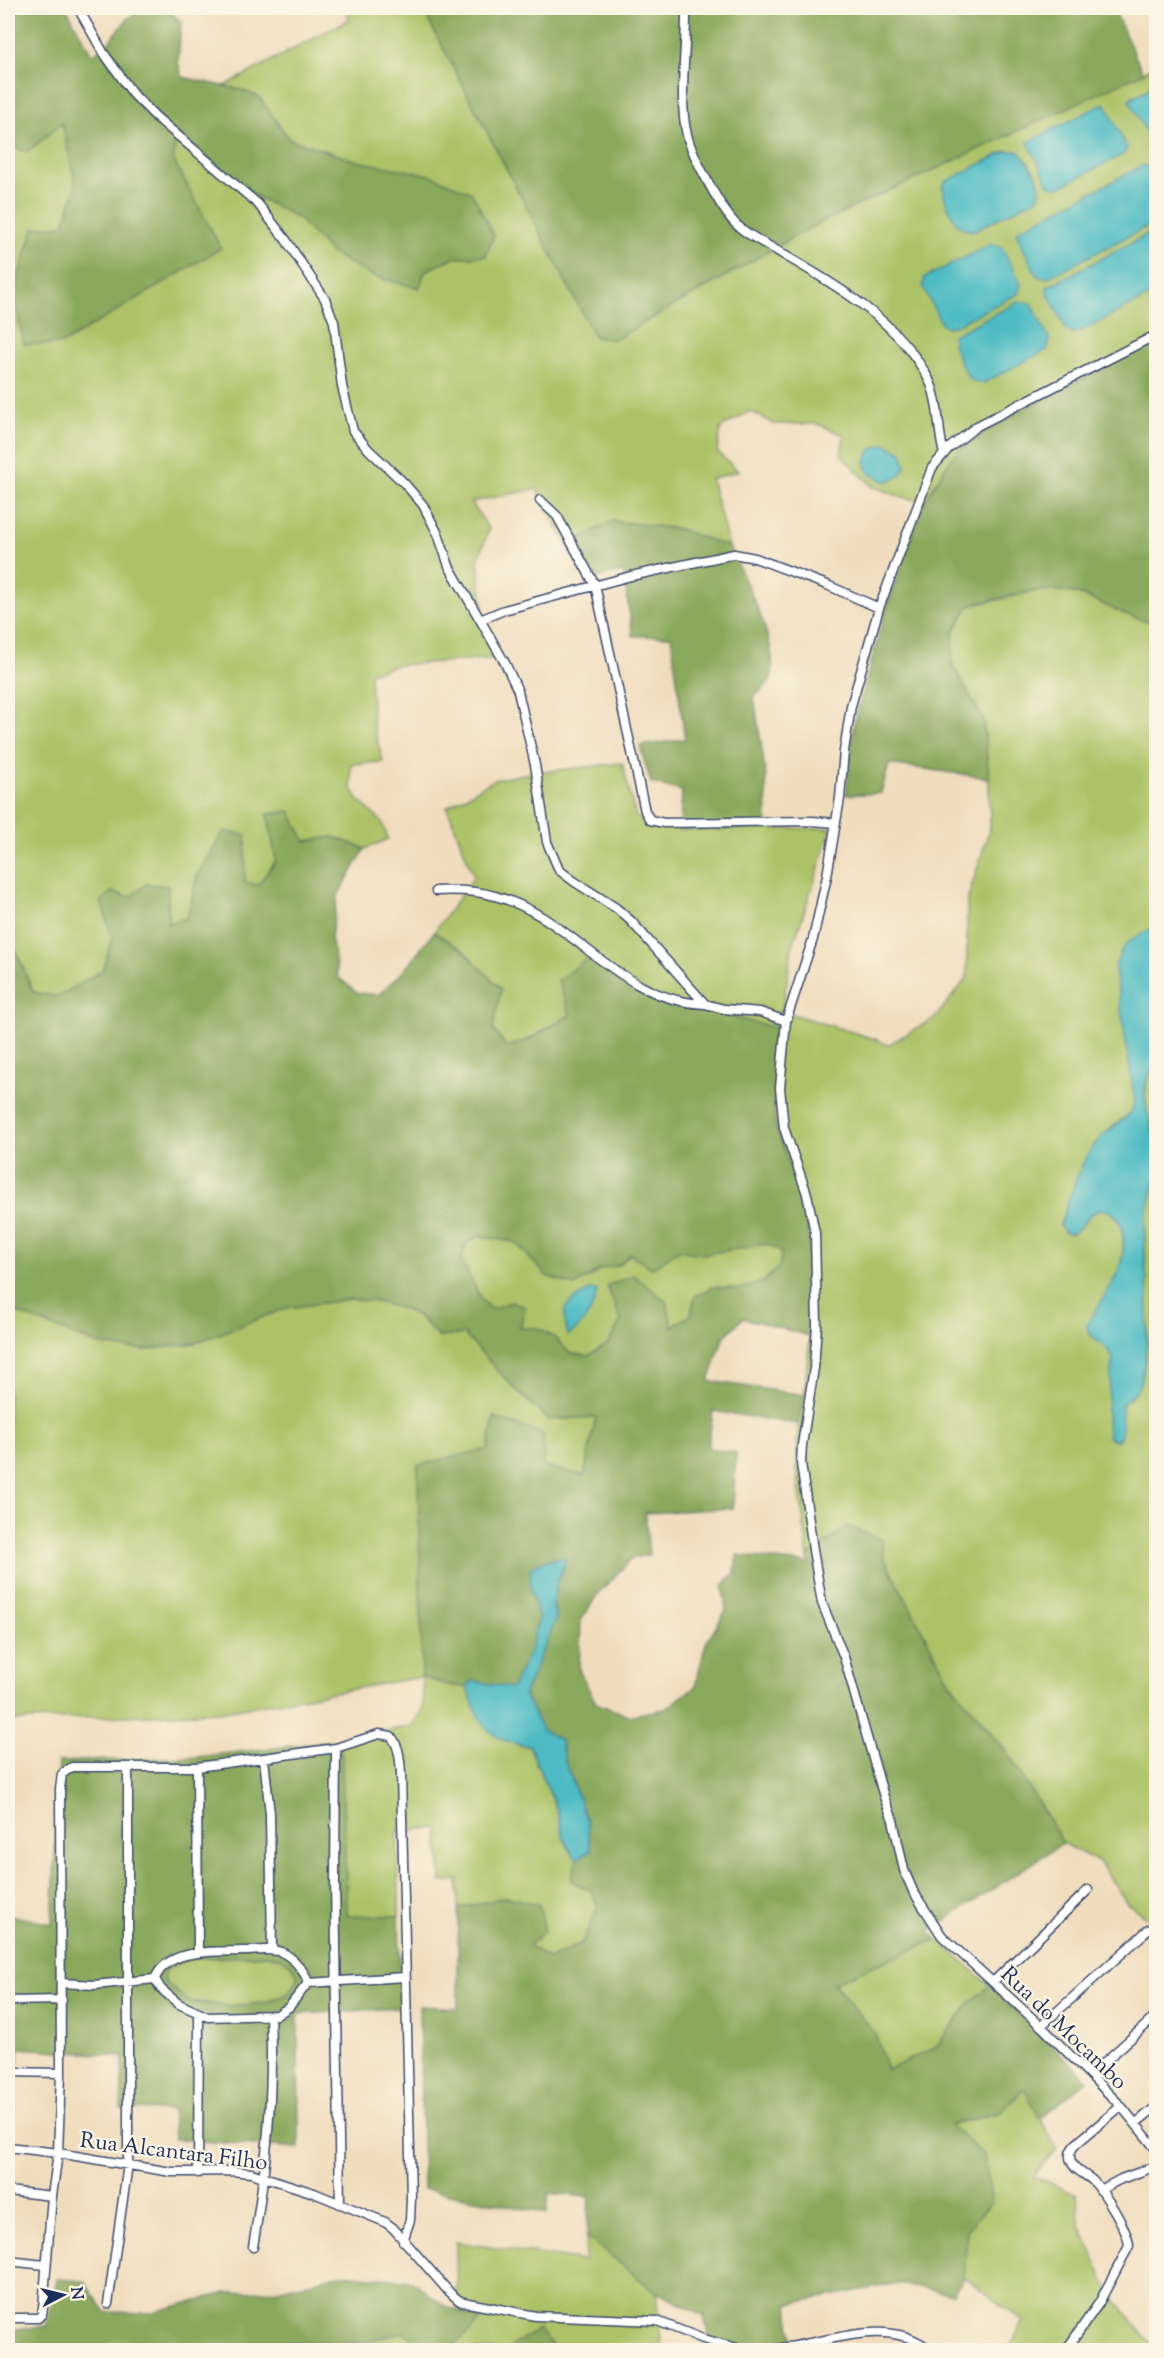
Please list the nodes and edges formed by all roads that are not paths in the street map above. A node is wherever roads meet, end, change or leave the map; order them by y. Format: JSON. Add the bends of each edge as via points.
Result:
{"nodes":[{"id":1,"x":78,"y":8,"type":"edge"},
{"id":2,"x":686,"y":8,"type":"edge"},
{"id":3,"x":1156,"y":335,"type":"edge"},
{"id":4,"x":944,"y":454,"type":"junction"},
{"id":5,"x":540,"y":500,"type":"dead end"},
{"id":6,"x":595,"y":585,"type":"junction"},
{"id":7,"x":879,"y":608,"type":"junction"},
{"id":8,"x":480,"y":620,"type":"junction"},
{"id":9,"x":836,"y":823,"type":"junction"},
{"id":10,"x":436,"y":891,"type":"dead end"},
{"id":11,"x":705,"y":1004,"type":"junction"},
{"id":12,"x":786,"y":1021,"type":"junction"},
{"id":13,"x":336,"y":1748,"type":"junction"},
{"id":14,"x":264,"y":1759,"type":"junction"},
{"id":15,"x":197,"y":1767,"type":"junction"},
{"id":16,"x":128,"y":1768,"type":"junction"},
{"id":17,"x":1088,"y":1890,"type":"dead end"},
{"id":18,"x":1148,"y":1930,"type":"dead end"},
{"id":19,"x":272,"y":1950,"type":"junction"},
{"id":20,"x":198,"y":1952,"type":"junction"},
{"id":21,"x":405,"y":1977,"type":"junction"},
{"id":22,"x":155,"y":1979,"type":"junction"},
{"id":23,"x":127,"y":1981,"type":"junction"},
{"id":24,"x":337,"y":1981,"type":"junction"},
{"id":25,"x":993,"y":1982,"type":"junction"},
{"id":26,"x":62,"y":1983,"type":"junction"},
{"id":27,"x":308,"y":1983,"type":"junction"},
{"id":28,"x":62,"y":2000,"type":"junction"},
{"id":29,"x":8,"y":2001,"type":"edge"},
{"id":30,"x":199,"y":2015,"type":"junction"},
{"id":31,"x":270,"y":2016,"type":"junction"},
{"id":32,"x":1156,"y":2016,"type":"edge"},
{"id":33,"x":1041,"y":2026,"type":"junction"},
{"id":34,"x":8,"y":2072,"type":"edge"},
{"id":35,"x":61,"y":2073,"type":"junction"},
{"id":36,"x":1090,"y":2075,"type":"junction"},
{"id":37,"x":1121,"y":2106,"type":"junction"},
{"id":38,"x":1156,"y":2108,"type":"edge"},
{"id":39,"x":1136,"y":2123,"type":"junction"},
{"id":40,"x":8,"y":2147,"type":"edge"},
{"id":41,"x":1156,"y":2149,"type":"edge"},
{"id":42,"x":58,"y":2153,"type":"junction"},
{"id":43,"x":128,"y":2164,"type":"junction"},
{"id":44,"x":1156,"y":2166,"type":"edge"},
{"id":45,"x":198,"y":2173,"type":"junction"},
{"id":46,"x":264,"y":2177,"type":"junction"},
{"id":47,"x":1100,"y":2190,"type":"junction"},
{"id":48,"x":8,"y":2191,"type":"edge"},
{"id":49,"x":52,"y":2196,"type":"junction"},
{"id":50,"x":340,"y":2204,"type":"junction"},
{"id":51,"x":403,"y":2241,"type":"junction"},
{"id":52,"x":253,"y":2247,"type":"dead end"},
{"id":53,"x":8,"y":2261,"type":"edge"},
{"id":54,"x":45,"y":2265,"type":"junction"},
{"id":55,"x":108,"y":2304,"type":"dead end"},
{"id":56,"x":8,"y":2318,"type":"edge"},
{"id":57,"x":703,"y":2339,"type":"junction"},
{"id":58,"x":707,"y":2350,"type":"edge"},
{"id":59,"x":757,"y":2350,"type":"edge"},
{"id":60,"x":765,"y":2350,"type":"edge"},
{"id":61,"x":930,"y":2350,"type":"edge"},
{"id":62,"x":1066,"y":2350,"type":"edge"}],
"edges":[{"from":1,"to":8,"type":"street","via":[[103,52],[134,94],[258,204],[304,265],[332,315],[353,431],[423,505],[449,566]]},
{"from":2,"to":4,"type":"street","via":[[687,136],[723,210],[739,228],[851,297],[896,333],[932,386]]},
{"from":3,"to":4,"type":"street","name":"Rua do Mocambo","via":[[977,426]]},
{"from":4,"to":7,"type":"street","name":"Rua do Mocambo","via":[[932,468]]},
{"from":5,"to":6,"type":"street","via":[[557,516]]},
{"from":6,"to":7,"type":"street","via":[[740,554]]},
{"from":6,"to":8,"type":"street"},
{"from":6,"to":9,"type":"street","via":[[650,820]]},
{"from":7,"to":9,"type":"street","name":"Rua do Mocambo","via":[[851,706]]},
{"from":8,"to":11,"type":"street","via":[[505,663],[521,702],[536,765],[547,842],[555,864],[631,921]]},
{"from":9,"to":12,"type":"street","name":"Rua do Mocambo","via":[[818,919]]},
{"from":10,"to":11,"type":"street","via":[[502,898],[541,917],[639,987],[665,997]]},
{"from":11,"to":12,"type":"street","via":[[760,1012]]},
{"from":12,"to":25,"type":"street","name":"Rua do Mocambo","via":[[780,1088],[782,1114],[787,1141],[809,1200],[815,1233],[816,1339],[801,1462],[819,1587],[824,1610],[844,1657],[913,1891],[942,1936]]},
{"from":13,"to":14,"type":"street"},
{"from":13,"to":21,"type":"street","via":[[384,1734],[391,1736],[400,1752]]},
{"from":13,"to":24,"type":"street"},
{"from":14,"to":15,"type":"street"},
{"from":14,"to":19,"type":"street","via":[[270,1814]]},
{"from":15,"to":16,"type":"street"},
{"from":15,"to":20,"type":"street"},
{"from":16,"to":23,"type":"street"},
{"from":16,"to":26,"type":"street","via":[[79,1766],[62,1774]]},
{"from":17,"to":25,"type":"street"},
{"from":18,"to":33,"type":"street"},
{"from":19,"to":20,"type":"street"},
{"from":19,"to":27,"type":"street","via":[[290,1957]]},
{"from":20,"to":22,"type":"street","via":[[176,1959]]},
{"from":21,"to":24,"type":"street"},
{"from":21,"to":51,"type":"street","via":[[411,2198],[410,2220]]},
{"from":22,"to":23,"type":"street"},
{"from":22,"to":30,"type":"street","via":[[166,1994]]},
{"from":23,"to":26,"type":"street"},
{"from":23,"to":43,"type":"street"},
{"from":24,"to":27,"type":"street"},
{"from":24,"to":50,"type":"street"},
{"from":25,"to":33,"type":"street","name":"Rua do Mocambo"},
{"from":26,"to":28,"type":"street"},
{"from":27,"to":31,"type":"street","via":[[290,2007]]},
{"from":28,"to":29,"type":"street"},
{"from":28,"to":35,"type":"street"},
{"from":30,"to":31,"type":"street"},
{"from":30,"to":45,"type":"street"},
{"from":31,"to":46,"type":"street","via":[[271,2103]]},
{"from":32,"to":36,"type":"street"},
{"from":33,"to":36,"type":"street","name":"Rua do Mocambo"},
{"from":34,"to":35,"type":"street"},
{"from":35,"to":42,"type":"street"},
{"from":36,"to":37,"type":"street","name":"Rua do Mocambo"},
{"from":37,"to":39,"type":"street","name":"Rua do Mocambo"},
{"from":37,"to":47,"type":"street","via":[[1070,2151],[1074,2165]]},
{"from":38,"to":39,"type":"street"},
{"from":39,"to":41,"type":"street","name":"Rua do Mocambo"},
{"from":40,"to":42,"type":"street","name":"Rua Alcantara Filho"},
{"from":42,"to":43,"type":"street","name":"Rua Alcantara Filho"},
{"from":42,"to":49,"type":"street"},
{"from":43,"to":45,"type":"street","name":"Rua Alcantara Filho"},
{"from":43,"to":55,"type":"street"},
{"from":44,"to":47,"type":"street"},
{"from":45,"to":46,"type":"street","name":"Rua Alcantara Filho","via":[[237,2171]]},
{"from":46,"to":50,"type":"street","name":"Rua Alcantara Filho"},
{"from":46,"to":52,"type":"street"},
{"from":47,"to":62,"type":"street","via":[[1125,2231],[1129,2246],[1105,2293]]},
{"from":48,"to":49,"type":"street"},
{"from":49,"to":54,"type":"street"},
{"from":50,"to":51,"type":"street","name":"Rua Alcantara Filho","via":[[385,2222]]},
{"from":51,"to":57,"type":"street","name":"Rua Alcantara Filho","via":[[460,2301],[536,2316],[657,2321]]},
{"from":53,"to":54,"type":"street"},
{"from":54,"to":56,"type":"street","via":[[41,2316]]},
{"from":57,"to":58,"type":"street"},
{"from":57,"to":59,"type":"street","name":"Rua Alcantara Filho"},
{"from":60,"to":61,"type":"street","via":[[883,2332],[910,2338]]}]}
